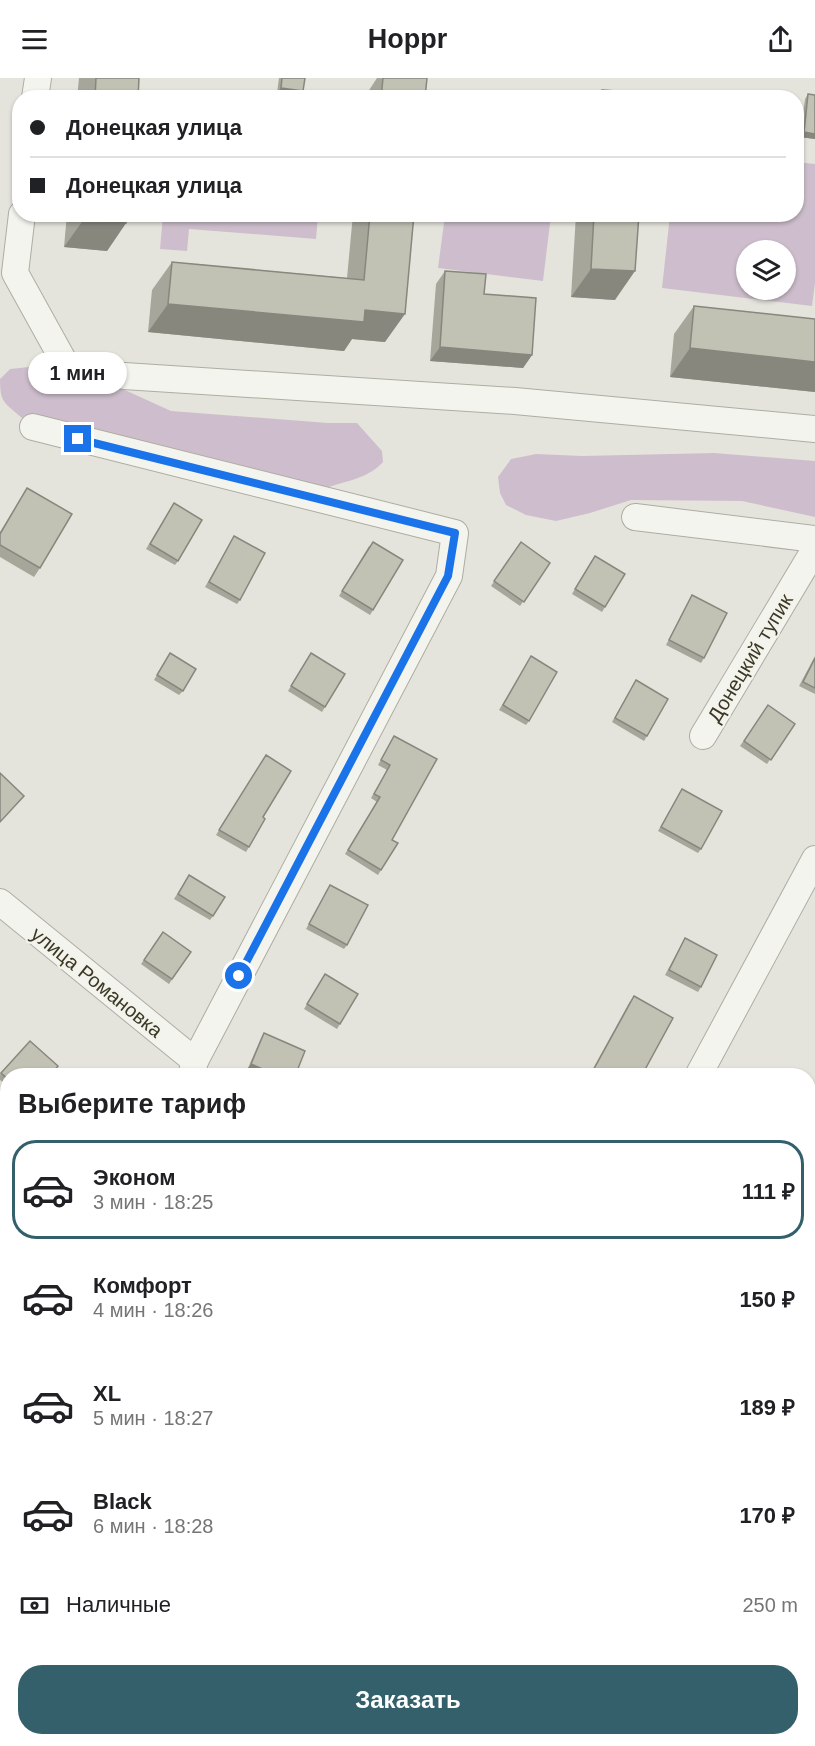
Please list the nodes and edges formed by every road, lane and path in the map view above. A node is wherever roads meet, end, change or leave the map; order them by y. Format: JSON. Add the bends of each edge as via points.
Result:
{"nodes":[{"id":1,"x":21,"y":222,"type":"edge"},
{"id":2,"x":33,"y":427,"type":"dead end"},
{"id":3,"x":815,"y":429,"type":"edge"},
{"id":4,"x":635,"y":517,"type":"dead end"},
{"id":5,"x":815,"y":539,"type":"edge"},
{"id":6,"x":815,"y":549,"type":"edge"},
{"id":7,"x":703,"y":736,"type":"dead end"},
{"id":8,"x":815,"y":859,"type":"edge"},
{"id":9,"x":0,"y":902,"type":"edge"},
{"id":10,"x":193,"y":1068,"type":"edge"},
{"id":11,"x":703,"y":1068,"type":"edge"}],
"edges":[{"from":1,"to":3,"type":"street","via":[[15,273],[67,367],[124,376],[516,401]]},
{"from":2,"to":10,"type":"street","via":[[455,533],[448,576]]},
{"from":4,"to":5,"type":"street"},
{"from":6,"to":7,"type":"street","name":"Донецкий тупик"},
{"from":8,"to":11,"type":"street"},
{"from":9,"to":10,"type":"street","name":"улица Романовка"}]}
